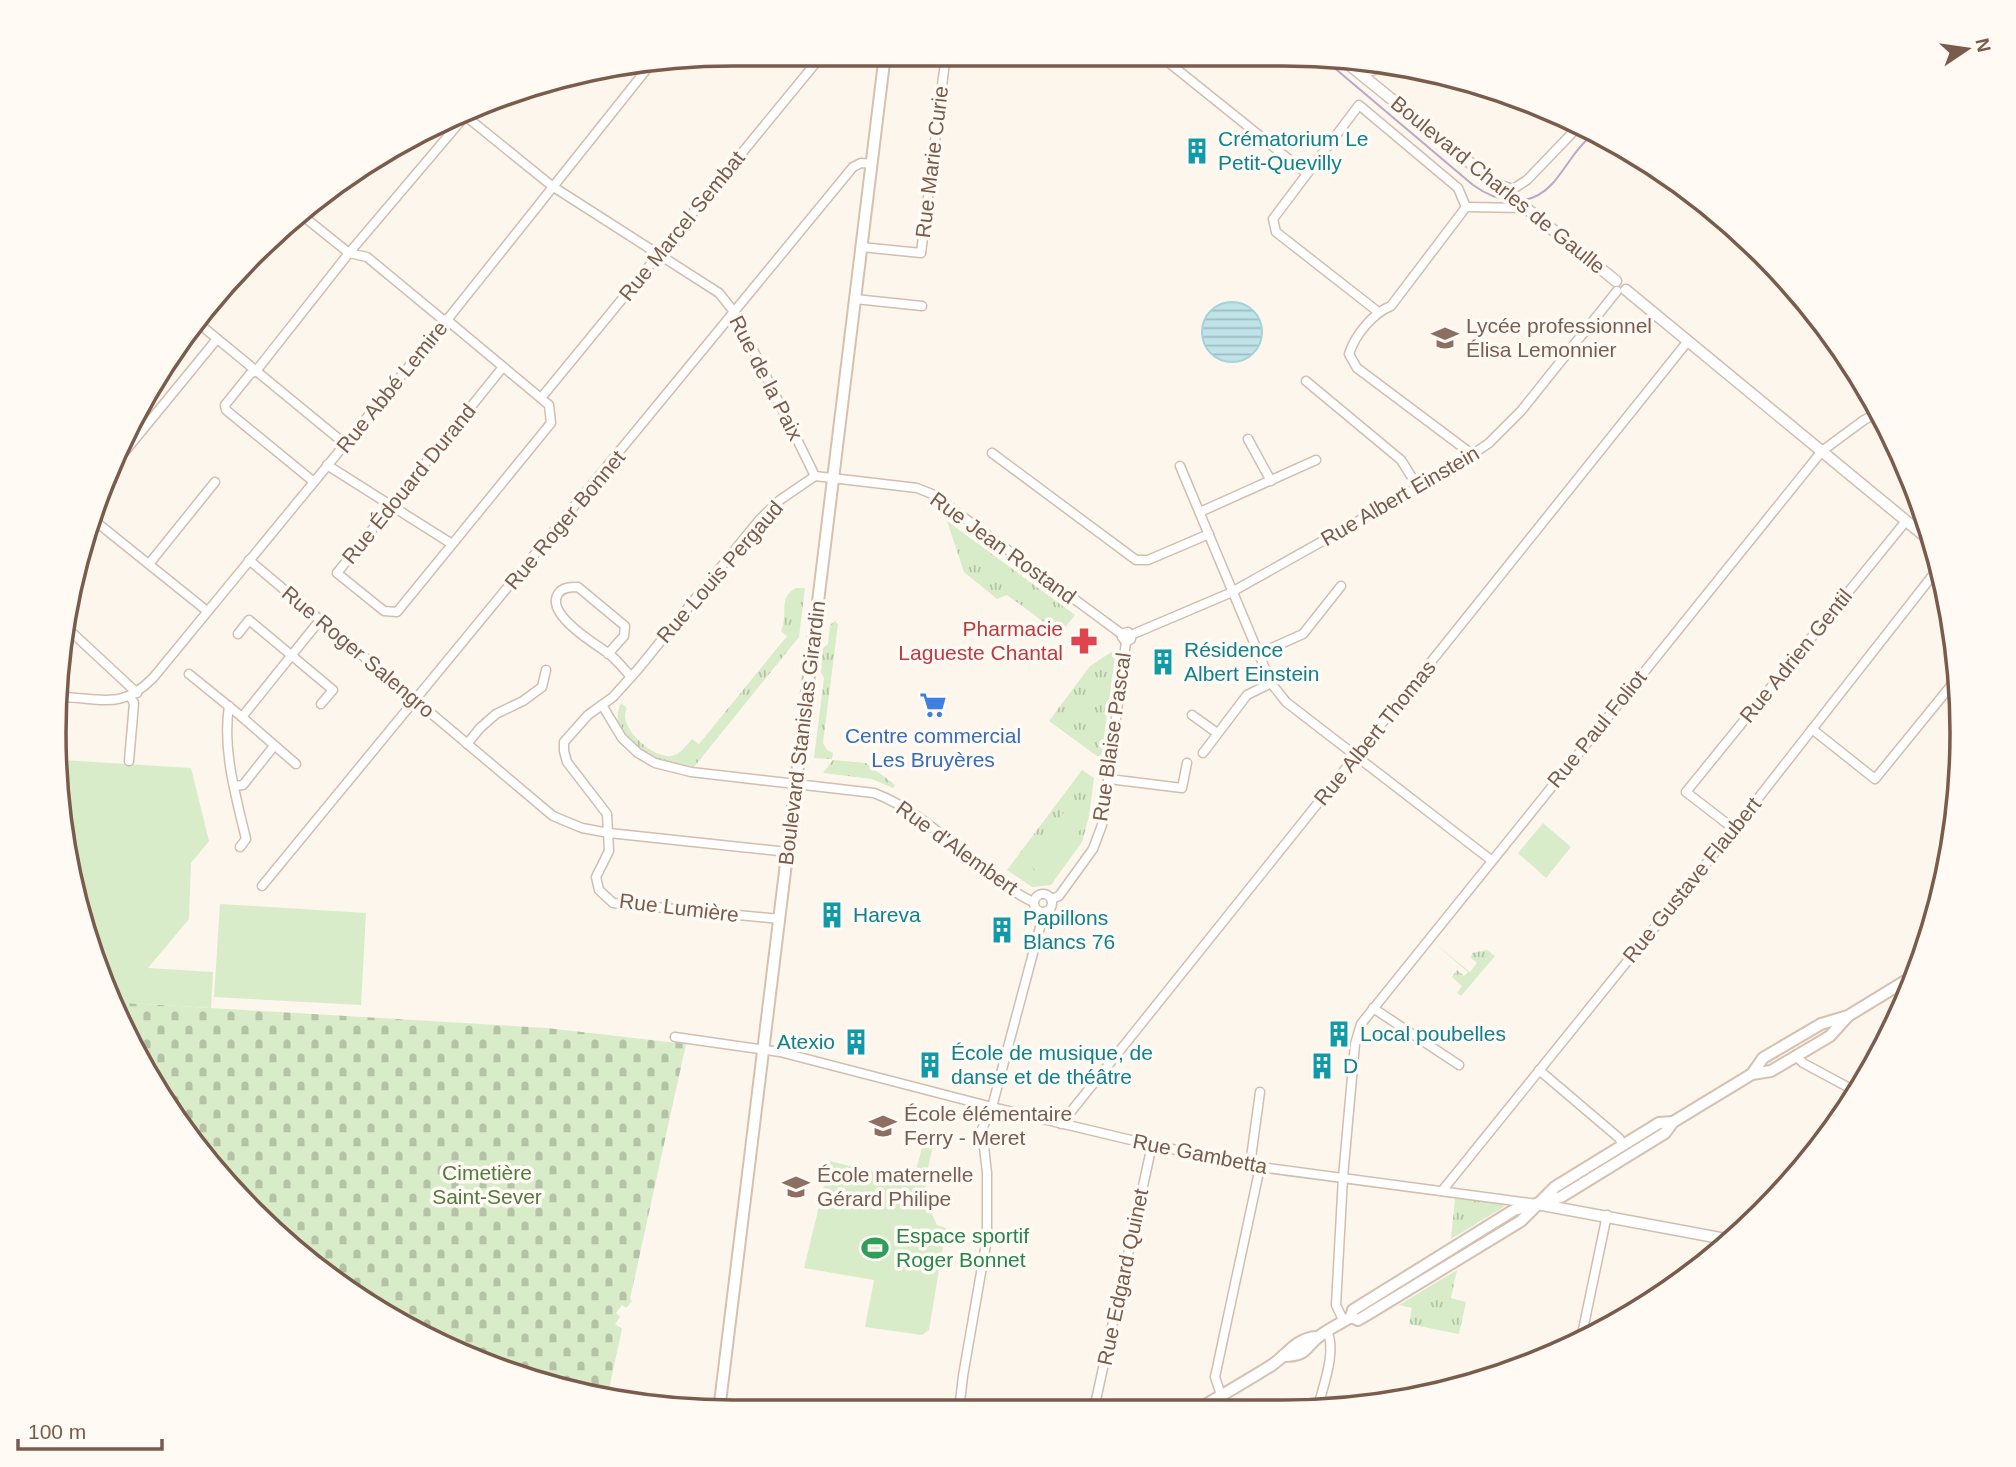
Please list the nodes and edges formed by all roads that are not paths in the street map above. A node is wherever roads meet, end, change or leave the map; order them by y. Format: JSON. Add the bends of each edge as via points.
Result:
{"nodes":[{"id":1,"x":813,"y":66,"type":"edge"},
{"id":2,"x":884,"y":66,"type":"edge"},
{"id":3,"x":944,"y":66,"type":"edge"},
{"id":4,"x":1172,"y":66,"type":"edge"},
{"id":5,"x":1357,"y":71,"type":"edge"},
{"id":6,"x":644,"y":72,"type":"edge"},
{"id":7,"x":1369,"y":72,"type":"edge"},
{"id":8,"x":1362,"y":75,"type":"junction"},
{"id":9,"x":471,"y":120,"type":"edge"},
{"id":10,"x":454,"y":128,"type":"edge"},
{"id":11,"x":1574,"y":133,"type":"edge"},
{"id":12,"x":872,"y":164,"type":"junction"},
{"id":13,"x":1306,"y":173,"type":"junction"},
{"id":14,"x":1494,"y":183,"type":"junction"},
{"id":15,"x":552,"y":186,"type":"junction"},
{"id":16,"x":1466,"y":207,"type":"junction"},
{"id":17,"x":1525,"y":208,"type":"junction"},
{"id":18,"x":308,"y":220,"type":"edge"},
{"id":19,"x":862,"y":247,"type":"junction"},
{"id":20,"x":349,"y":253,"type":"junction"},
{"id":21,"x":659,"y":255,"type":"junction"},
{"id":22,"x":1620,"y":287,"type":"junction"},
{"id":23,"x":855,"y":299,"type":"junction"},
{"id":24,"x":922,"y":306,"type":"dead end"},
{"id":25,"x":1377,"y":311,"type":"junction"},
{"id":26,"x":735,"y":313,"type":"junction"},
{"id":27,"x":447,"y":320,"type":"junction"},
{"id":28,"x":204,"y":328,"type":"edge"},
{"id":29,"x":217,"y":339,"type":"junction"},
{"id":30,"x":1688,"y":341,"type":"junction"},
{"id":31,"x":503,"y":367,"type":"junction"},
{"id":32,"x":256,"y":372,"type":"junction"},
{"id":33,"x":1306,"y":382,"type":"dead end"},
{"id":34,"x":541,"y":398,"type":"junction"},
{"id":35,"x":1869,"y":417,"type":"edge"},
{"id":36,"x":1248,"y":439,"type":"dead end"},
{"id":37,"x":134,"y":441,"type":"edge"},
{"id":38,"x":345,"y":444,"type":"junction"},
{"id":39,"x":1822,"y":452,"type":"junction"},
{"id":40,"x":992,"y":453,"type":"dead end"},
{"id":41,"x":1473,"y":455,"type":"junction"},
{"id":42,"x":1316,"y":460,"type":"dead end"},
{"id":43,"x":327,"y":465,"type":"junction"},
{"id":44,"x":1180,"y":466,"type":"dead end"},
{"id":45,"x":815,"y":476,"type":"junction"},
{"id":46,"x":833,"y":478,"type":"junction"},
{"id":47,"x":1272,"y":481,"type":"junction"},
{"id":48,"x":215,"y":482,"type":"dead end"},
{"id":49,"x":314,"y":482,"type":"junction"},
{"id":50,"x":1418,"y":487,"type":"junction"},
{"id":51,"x":391,"y":504,"type":"junction"},
{"id":52,"x":1200,"y":512,"type":"junction"},
{"id":53,"x":1906,"y":521,"type":"junction"},
{"id":54,"x":100,"y":526,"type":"edge"},
{"id":55,"x":1918,"y":530,"type":"edge"},
{"id":56,"x":1209,"y":534,"type":"junction"},
{"id":57,"x":453,"y":544,"type":"junction"},
{"id":58,"x":249,"y":560,"type":"junction"},
{"id":59,"x":149,"y":564,"type":"junction"},
{"id":60,"x":1931,"y":578,"type":"edge"},
{"id":61,"x":1341,"y":586,"type":"dead end"},
{"id":62,"x":1233,"y":591,"type":"junction"},
{"id":63,"x":207,"y":611,"type":"junction"},
{"id":64,"x":320,"y":620,"type":"junction"},
{"id":65,"x":238,"y":634,"type":"dead end"},
{"id":66,"x":74,"y":636,"type":"edge"},
{"id":67,"x":1127,"y":637,"type":"junction"},
{"id":68,"x":608,"y":653,"type":"junction"},
{"id":69,"x":1258,"y":654,"type":"junction"},
{"id":70,"x":291,"y":655,"type":"junction"},
{"id":71,"x":546,"y":670,"type":"dead end"},
{"id":72,"x":189,"y":674,"type":"dead end"},
{"id":73,"x":631,"y":677,"type":"junction"},
{"id":74,"x":1271,"y":683,"type":"junction"},
{"id":75,"x":1948,"y":689,"type":"edge"},
{"id":76,"x":131,"y":696,"type":"junction"},
{"id":77,"x":68,"y":697,"type":"edge"},
{"id":78,"x":416,"y":701,"type":"junction"},
{"id":79,"x":321,"y":704,"type":"dead end"},
{"id":80,"x":602,"y":705,"type":"junction"},
{"id":81,"x":229,"y":706,"type":"junction"},
{"id":82,"x":1192,"y":715,"type":"dead end"},
{"id":83,"x":242,"y":717,"type":"junction"},
{"id":84,"x":1812,"y":729,"type":"junction"},
{"id":85,"x":1217,"y":733,"type":"junction"},
{"id":86,"x":467,"y":744,"type":"junction"},
{"id":87,"x":274,"y":747,"type":"junction"},
{"id":88,"x":1203,"y":753,"type":"dead end"},
{"id":89,"x":1356,"y":756,"type":"junction"},
{"id":90,"x":130,"y":761,"type":"dead end"},
{"id":91,"x":1187,"y":763,"type":"dead end"},
{"id":92,"x":296,"y":764,"type":"dead end"},
{"id":93,"x":1109,"y":779,"type":"junction"},
{"id":94,"x":796,"y":783,"type":"junction"},
{"id":95,"x":234,"y":786,"type":"junction"},
{"id":96,"x":1734,"y":829,"type":"junction"},
{"id":97,"x":609,"y":833,"type":"junction"},
{"id":98,"x":240,"y":847,"type":"dead end"},
{"id":99,"x":788,"y":852,"type":"junction"},
{"id":100,"x":1490,"y":860,"type":"junction"},
{"id":101,"x":262,"y":886,"type":"dead end"},
{"id":102,"x":1052,"y":900,"type":"junction"},
{"id":103,"x":1033,"y":902,"type":"junction"},
{"id":104,"x":1044,"y":912,"type":"junction"},
{"id":105,"x":780,"y":919,"type":"junction"},
{"id":106,"x":1901,"y":984,"type":"edge"},
{"id":107,"x":1373,"y":1008,"type":"junction"},
{"id":108,"x":1848,"y":1016,"type":"junction"},
{"id":109,"x":675,"y":1037,"type":"dead end"},
{"id":110,"x":764,"y":1049,"type":"junction"},
{"id":111,"x":1796,"y":1056,"type":"junction"},
{"id":112,"x":1459,"y":1065,"type":"dead end"},
{"id":113,"x":1539,"y":1070,"type":"junction"},
{"id":114,"x":1752,"y":1074,"type":"junction"},
{"id":115,"x":1848,"y":1087,"type":"edge"},
{"id":116,"x":1260,"y":1092,"type":"dead end"},
{"id":117,"x":992,"y":1107,"type":"junction"},
{"id":118,"x":1673,"y":1122,"type":"junction"},
{"id":119,"x":1061,"y":1124,"type":"junction"},
{"id":120,"x":1152,"y":1145,"type":"junction"},
{"id":121,"x":1623,"y":1145,"type":"junction"},
{"id":122,"x":1250,"y":1165,"type":"junction"},
{"id":123,"x":1260,"y":1167,"type":"junction"},
{"id":124,"x":1343,"y":1177,"type":"junction"},
{"id":125,"x":1442,"y":1191,"type":"junction"},
{"id":126,"x":1537,"y":1204,"type":"junction"},
{"id":127,"x":1607,"y":1215,"type":"junction"},
{"id":128,"x":1719,"y":1238,"type":"edge"},
{"id":129,"x":1347,"y":1320,"type":"junction"},
{"id":130,"x":1583,"y":1329,"type":"edge"},
{"id":131,"x":1322,"y":1334,"type":"junction"},
{"id":132,"x":1221,"y":1395,"type":"junction"},
{"id":133,"x":1320,"y":1399,"type":"edge"},
{"id":134,"x":720,"y":1400,"type":"edge"},
{"id":135,"x":960,"y":1400,"type":"edge"},
{"id":136,"x":1096,"y":1400,"type":"edge"},
{"id":137,"x":1213,"y":1400,"type":"edge"}],
"edges":[{"from":1,"to":21,"type":"street","name":"Rue Marcel Sembat"},
{"from":2,"to":12,"type":"main road","name":"Boulevard Stanislas Girardin"},
{"from":3,"to":19,"type":"street","name":"Rue Marie Curie","via":[[921,253]]},
{"from":4,"to":13,"type":"street"},
{"from":5,"to":8,"type":"street","name":"Boulevard Charles de Gaulle"},
{"from":6,"to":15,"type":"street","name":"Rue Abbé Lemire"},
{"from":7,"to":8,"type":"street"},
{"from":8,"to":14,"type":"street","name":"Boulevard Charles de Gaulle"},
{"from":9,"to":15,"type":"street","name":"Rue de la Paix"},
{"from":10,"to":20,"type":"street"},
{"from":11,"to":14,"type":"street","via":[[1513,189]]},
{"from":12,"to":19,"type":"main road","name":"Boulevard Stanislas Girardin"},
{"from":12,"to":26,"type":"street","name":"Rue Roger Bonnet","via":[[853,167]]},
{"from":13,"to":16,"type":"street","via":[[1359,105],[1458,188]]},
{"from":13,"to":25,"type":"street","via":[[1273,219],[1276,232]]},
{"from":14,"to":17,"type":"street","name":"Boulevard Charles de Gaulle"},
{"from":15,"to":21,"type":"street","name":"Rue de la Paix"},
{"from":15,"to":27,"type":"street","name":"Rue Abbé Lemire"},
{"from":16,"to":17,"type":"street"},
{"from":16,"to":25,"type":"street","via":[[1391,306]]},
{"from":17,"to":22,"type":"street","name":"Boulevard Charles de Gaulle"},
{"from":18,"to":20,"type":"street"},
{"from":19,"to":23,"type":"main road","name":"Boulevard Stanislas Girardin"},
{"from":20,"to":27,"type":"street","via":[[367,257]]},
{"from":20,"to":32,"type":"street"},
{"from":21,"to":26,"type":"street","name":"Rue de la Paix","via":[[719,293]]},
{"from":21,"to":34,"type":"street","name":"Rue Marcel Sembat"},
{"from":22,"to":30,"type":"street","name":"Boulevard Charles de Gaulle"},
{"from":22,"to":41,"type":"street","name":"Rue Albert Einstein","via":[[1521,411]]},
{"from":23,"to":24,"type":"street"},
{"from":23,"to":46,"type":"main road","name":"Boulevard Stanislas Girardin"},
{"from":25,"to":41,"type":"street","via":[[1351,347],[1352,362]]},
{"from":26,"to":45,"type":"street","name":"Rue de la Paix"},
{"from":26,"to":78,"type":"street","name":"Rue Roger Bonnet"},
{"from":27,"to":31,"type":"street"},
{"from":27,"to":38,"type":"street","name":"Rue Abbé Lemire"},
{"from":28,"to":29,"type":"street"},
{"from":29,"to":32,"type":"street"},
{"from":29,"to":37,"type":"street"},
{"from":30,"to":39,"type":"street","name":"Boulevard Charles de Gaulle"},
{"from":30,"to":89,"type":"street","name":"Rue Albert Thomas"},
{"from":31,"to":34,"type":"street"},
{"from":31,"to":51,"type":"street","name":"Rue Édouard Durand"},
{"from":32,"to":38,"type":"street"},
{"from":32,"to":49,"type":"street","via":[[225,405],[226,410]]},
{"from":33,"to":50,"type":"street","via":[[1401,460]]},
{"from":34,"to":57,"type":"street","via":[[549,405],[551,423]]},
{"from":35,"to":39,"type":"street","name":"Rue Paul Foliot"},
{"from":36,"to":47,"type":"street"},
{"from":38,"to":43,"type":"street","name":"Rue Abbé Lemire"},
{"from":39,"to":53,"type":"street","name":"Boulevard Charles de Gaulle"},
{"from":39,"to":100,"type":"street","name":"Rue Paul Foliot"},
{"from":40,"to":56,"type":"street","via":[[1136,560]]},
{"from":41,"to":50,"type":"street","name":"Rue Albert Einstein"},
{"from":42,"to":47,"type":"street"},
{"from":43,"to":49,"type":"street","name":"Rue Abbé Lemire"},
{"from":43,"to":51,"type":"street"},
{"from":44,"to":52,"type":"street"},
{"from":45,"to":46,"type":"street"},
{"from":45,"to":73,"type":"street","name":"Rue Louis Pergaud","via":[[760,519]]},
{"from":46,"to":67,"type":"street","name":"Rue Jean Rostand","via":[[932,494]]},
{"from":46,"to":94,"type":"main road","name":"Boulevard Stanislas Girardin"},
{"from":47,"to":52,"type":"street"},
{"from":48,"to":59,"type":"street"},
{"from":49,"to":58,"type":"street","name":"Rue Abbé Lemire"},
{"from":50,"to":62,"type":"street","name":"Rue Albert Einstein"},
{"from":51,"to":57,"type":"street"},
{"from":51,"to":57,"type":"street","name":"Rue Édouard Durand","via":[[337,573],[384,611],[397,612]]},
{"from":52,"to":56,"type":"street"},
{"from":53,"to":55,"type":"street","name":"Boulevard Charles de Gaulle"},
{"from":53,"to":96,"type":"street","name":"Rue Adrien Gentil","via":[[1686,792]]},
{"from":54,"to":59,"type":"street"},
{"from":56,"to":62,"type":"street"},
{"from":58,"to":63,"type":"street","name":"Rue Abbé Lemire"},
{"from":58,"to":64,"type":"street","name":"Rue Roger Salengro"},
{"from":59,"to":63,"type":"street"},
{"from":60,"to":84,"type":"street","name":"Rue Gustave Flaubert"},
{"from":61,"to":69,"type":"street","via":[[1303,634]]},
{"from":62,"to":67,"type":"street","name":"Rue Albert Einstein"},
{"from":62,"to":69,"type":"street"},
{"from":63,"to":76,"type":"street","name":"Rue Abbé Lemire","via":[[153,678]]},
{"from":64,"to":70,"type":"street"},
{"from":64,"to":78,"type":"street","name":"Rue Roger Salengro"},
{"from":65,"to":70,"type":"street","via":[[249,620]]},
{"from":66,"to":76,"type":"street"},
{"from":67,"to":93,"type":"street","name":"Rue Blaise Pascal"},
{"from":68,"to":68,"type":"street","name":"Rue Louis Pergaud","via":[[624,636],[625,626],[578,587],[562,590],[555,602],[566,621]]},
{"from":68,"to":73,"type":"street","name":"Rue Louis Pergaud"},
{"from":69,"to":74,"type":"street"},
{"from":70,"to":79,"type":"street","via":[[333,690]]},
{"from":70,"to":83,"type":"street"},
{"from":71,"to":86,"type":"street","via":[[542,687],[496,714]]},
{"from":72,"to":81,"type":"street"},
{"from":73,"to":80,"type":"street","name":"Rue Louis Pergaud"},
{"from":74,"to":85,"type":"street","via":[[1247,695]]},
{"from":74,"to":89,"type":"street","via":[[1286,702]]},
{"from":75,"to":84,"type":"street","via":[[1875,779]]},
{"from":76,"to":77,"type":"street"},
{"from":76,"to":90,"type":"street"},
{"from":78,"to":86,"type":"street","name":"Rue Roger Salengro"},
{"from":78,"to":101,"type":"street","name":"Rue Roger Bonnet"},
{"from":80,"to":94,"type":"street","name":"Rue d'Alembert","via":[[622,738],[655,763],[691,772]]},
{"from":80,"to":97,"type":"street","name":"Rue Louis Pergaud","via":[[572,731],[564,741],[564,751],[567,762],[607,814]]},
{"from":81,"to":83,"type":"street"},
{"from":81,"to":95,"type":"street","via":[[227,738]]},
{"from":82,"to":85,"type":"street"},
{"from":83,"to":87,"type":"street"},
{"from":84,"to":96,"type":"street","name":"Rue Gustave Flaubert"},
{"from":85,"to":88,"type":"street"},
{"from":86,"to":97,"type":"street","name":"Rue Roger Salengro","via":[[553,816]]},
{"from":87,"to":92,"type":"street"},
{"from":87,"to":95,"type":"street","via":[[243,785]]},
{"from":89,"to":100,"type":"street"},
{"from":89,"to":119,"type":"street","name":"Rue Albert Thomas"},
{"from":91,"to":93,"type":"street","via":[[1182,788]]},
{"from":93,"to":102,"type":"street","name":"Rue Blaise Pascal","via":[[1093,849]]},
{"from":94,"to":99,"type":"main road","name":"Boulevard Stanislas Girardin"},
{"from":94,"to":103,"type":"street","name":"Rue d'Alembert","via":[[874,793],[891,800]]},
{"from":95,"to":98,"type":"street","via":[[246,839]]},
{"from":96,"to":113,"type":"street","name":"Rue Gustave Flaubert"},
{"from":97,"to":99,"type":"street","name":"Rue Roger Salengro"},
{"from":97,"to":105,"type":"street","name":"Rue Lumière","via":[[609,851],[596,877],[599,890],[613,903]]},
{"from":99,"to":105,"type":"main road","name":"Boulevard Stanislas Girardin"},
{"from":100,"to":107,"type":"street","name":"Rue Paul Foliot"},
{"from":102,"to":103,"type":"street","via":[[1041,894]]},
{"from":102,"to":104,"type":"street","via":[[1051,908]]},
{"from":103,"to":104,"type":"street"},
{"from":104,"to":117,"type":"street"},
{"from":105,"to":110,"type":"main road","name":"Boulevard Stanislas Girardin"},
{"from":106,"to":108,"type":"main road"},
{"from":107,"to":112,"type":"street"},
{"from":107,"to":124,"type":"street","name":"Rue Paul Foliot","via":[[1360,1024],[1355,1044]]},
{"from":108,"to":111,"type":"main road","via":[[1830,1036]]},
{"from":108,"to":114,"type":"main road","via":[[1821,1024],[1763,1058]]},
{"from":109,"to":110,"type":"street","name":"Rue Gambetta"},
{"from":110,"to":117,"type":"street","name":"Rue Gambetta"},
{"from":110,"to":134,"type":"main road","name":"Boulevard Stanislas Girardin"},
{"from":111,"to":114,"type":"main road","via":[[1771,1071]]},
{"from":111,"to":115,"type":"street"},
{"from":113,"to":121,"type":"street"},
{"from":113,"to":125,"type":"street","name":"Rue Gustave Flaubert"},
{"from":114,"to":118,"type":"main road"},
{"from":116,"to":122,"type":"street"},
{"from":117,"to":119,"type":"street","name":"Rue Gambetta"},
{"from":117,"to":135,"type":"street","via":[[982,1129],[987,1238]]},
{"from":118,"to":121,"type":"main road","via":[[1659,1123]]},
{"from":118,"to":126,"type":"main road","via":[[1665,1133],[1561,1197]]},
{"from":119,"to":120,"type":"street","name":"Rue Gambetta"},
{"from":120,"to":122,"type":"street","name":"Rue Gambetta"},
{"from":120,"to":136,"type":"street","name":"Rue Edgard Quinet"},
{"from":121,"to":126,"type":"main road","via":[[1555,1187]]},
{"from":122,"to":123,"type":"street","name":"Rue Gambetta"},
{"from":123,"to":124,"type":"street","name":"Rue Gambetta"},
{"from":123,"to":132,"type":"street","via":[[1215,1377]]},
{"from":124,"to":125,"type":"street","name":"Rue Gambetta"},
{"from":124,"to":129,"type":"street","name":"Rue Paul Foliot","via":[[1336,1305]]},
{"from":125,"to":126,"type":"street","name":"Rue Gambetta"},
{"from":126,"to":127,"type":"street","name":"Rue Gambetta"},
{"from":126,"to":129,"type":"main road","via":[[1514,1210],[1422,1266],[1353,1310]]},
{"from":126,"to":129,"type":"main road","via":[[1521,1221],[1358,1320]]},
{"from":127,"to":128,"type":"street","name":"Rue Gambetta"},
{"from":127,"to":130,"type":"street"},
{"from":129,"to":131,"type":"main road"},
{"from":131,"to":132,"type":"main road","via":[[1298,1342]]},
{"from":131,"to":133,"type":"street","via":[[1331,1339]]},
{"from":132,"to":137,"type":"main road"}]}
